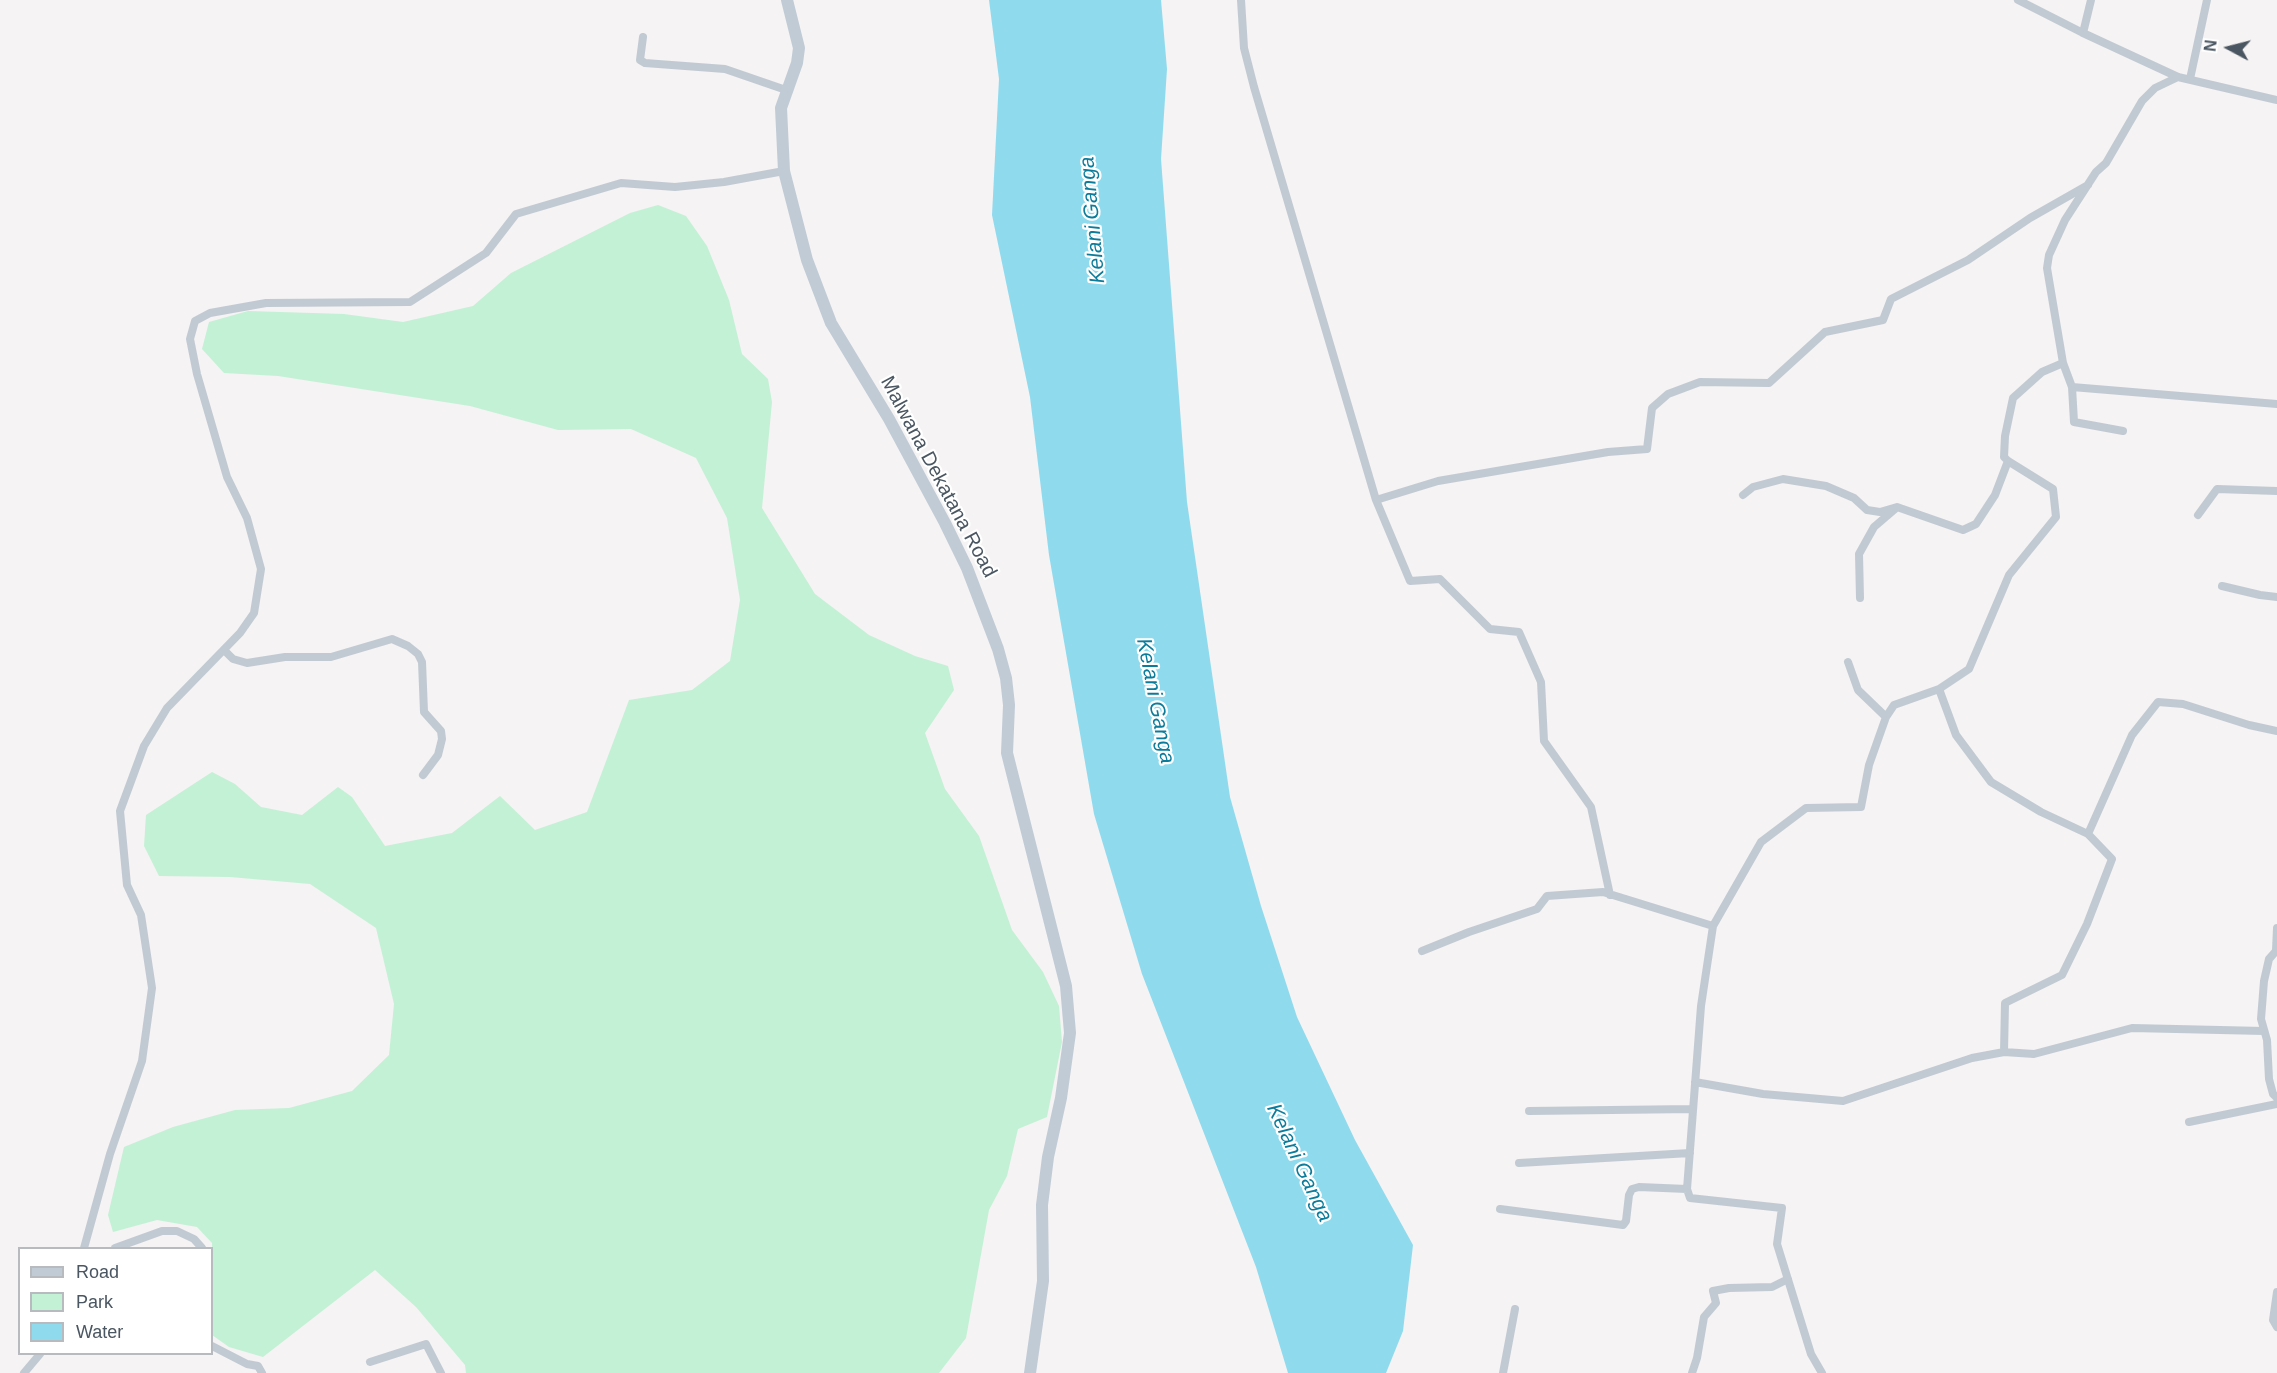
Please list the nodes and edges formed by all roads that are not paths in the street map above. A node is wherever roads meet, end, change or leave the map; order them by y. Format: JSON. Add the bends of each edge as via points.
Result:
{"nodes":[{"id":1,"x":787,"y":0,"type":"edge"},
{"id":2,"x":1241,"y":0,"type":"edge"},
{"id":3,"x":2018,"y":0,"type":"edge"},
{"id":4,"x":2091,"y":0,"type":"edge"},
{"id":5,"x":2207,"y":0,"type":"edge"},
{"id":6,"x":2083,"y":33,"type":"junction"},
{"id":7,"x":643,"y":37,"type":"dead end"},
{"id":8,"x":2178,"y":77,"type":"junction"},
{"id":9,"x":2190,"y":79,"type":"junction"},
{"id":10,"x":786,"y":90,"type":"junction"},
{"id":11,"x":2277,"y":100,"type":"edge"},
{"id":12,"x":784,"y":171,"type":"junction"},
{"id":13,"x":2088,"y":185,"type":"junction"},
{"id":14,"x":2063,"y":363,"type":"junction"},
{"id":15,"x":2072,"y":387,"type":"junction"},
{"id":16,"x":2277,"y":404,"type":"edge"},
{"id":17,"x":2123,"y":431,"type":"dead end"},
{"id":18,"x":2008,"y":462,"type":"junction"},
{"id":19,"x":2277,"y":491,"type":"edge"},
{"id":20,"x":1743,"y":495,"type":"dead end"},
{"id":21,"x":1376,"y":500,"type":"junction"},
{"id":22,"x":1897,"y":507,"type":"junction"},
{"id":23,"x":2198,"y":515,"type":"dead end"},
{"id":24,"x":2222,"y":585,"type":"dead end"},
{"id":25,"x":2277,"y":597,"type":"edge"},
{"id":26,"x":1860,"y":598,"type":"dead end"},
{"id":27,"x":224,"y":650,"type":"junction"},
{"id":28,"x":1848,"y":662,"type":"dead end"},
{"id":29,"x":1939,"y":689,"type":"junction"},
{"id":30,"x":1886,"y":717,"type":"junction"},
{"id":31,"x":2277,"y":731,"type":"edge"},
{"id":32,"x":423,"y":775,"type":"dead end"},
{"id":33,"x":2088,"y":834,"type":"junction"},
{"id":34,"x":1610,"y":896,"type":"junction"},
{"id":35,"x":1713,"y":926,"type":"junction"},
{"id":36,"x":2277,"y":928,"type":"edge"},
{"id":37,"x":2276,"y":950,"type":"edge"},
{"id":38,"x":1422,"y":951,"type":"dead end"},
{"id":39,"x":2264,"y":1031,"type":"junction"},
{"id":40,"x":2004,"y":1052,"type":"junction"},
{"id":41,"x":1695,"y":1082,"type":"junction"},
{"id":42,"x":2277,"y":1098,"type":"edge"},
{"id":43,"x":2277,"y":1104,"type":"edge"},
{"id":44,"x":1693,"y":1109,"type":"junction"},
{"id":45,"x":1529,"y":1111,"type":"dead end"},
{"id":46,"x":2188,"y":1122,"type":"dead end"},
{"id":47,"x":1690,"y":1153,"type":"junction"},
{"id":48,"x":1519,"y":1163,"type":"dead end"},
{"id":49,"x":1687,"y":1189,"type":"junction"},
{"id":50,"x":1500,"y":1209,"type":"dead end"},
{"id":51,"x":84,"y":1247,"type":"edge"},
{"id":52,"x":118,"y":1247,"type":"edge"},
{"id":53,"x":200,"y":1247,"type":"edge"},
{"id":54,"x":1788,"y":1279,"type":"junction"},
{"id":55,"x":2277,"y":1292,"type":"edge"},
{"id":56,"x":1515,"y":1309,"type":"dead end"},
{"id":57,"x":2277,"y":1327,"type":"edge"},
{"id":58,"x":213,"y":1347,"type":"edge"},
{"id":59,"x":38,"y":1355,"type":"edge"},
{"id":60,"x":370,"y":1362,"type":"dead end"},
{"id":61,"x":24,"y":1373,"type":"edge"},
{"id":62,"x":262,"y":1373,"type":"edge"},
{"id":63,"x":441,"y":1373,"type":"edge"},
{"id":64,"x":1030,"y":1373,"type":"edge"},
{"id":65,"x":1503,"y":1373,"type":"edge"},
{"id":66,"x":1692,"y":1373,"type":"edge"},
{"id":67,"x":1822,"y":1373,"type":"edge"}],
"edges":[{"from":1,"to":10,"type":"main road","name":"Malwana Dekatana Road","via":[[800,48]]},
{"from":2,"to":21,"type":"street","via":[[1244,48],[1254,87]]},
{"from":3,"to":6,"type":"street"},
{"from":4,"to":6,"type":"street"},
{"from":5,"to":9,"type":"street"},
{"from":6,"to":8,"type":"street"},
{"from":7,"to":10,"type":"street","via":[[640,60],[645,63],[725,69]]},
{"from":8,"to":9,"type":"street"},
{"from":8,"to":13,"type":"street","via":[[2155,88],[2142,101],[2106,163]]},
{"from":9,"to":11,"type":"street"},
{"from":10,"to":12,"type":"main road","name":"Malwana Dekatana Road","via":[[781,108]]},
{"from":12,"to":27,"type":"street","via":[[675,187],[621,183],[516,214],[486,253],[410,302],[266,303],[210,314],[195,321],[190,339],[204,402],[227,477],[248,518],[261,569],[254,613]]},
{"from":12,"to":64,"type":"main road","name":"Malwana Dekatana Road","via":[[823,306],[945,523],[976,590],[1006,678],[1007,753],[1066,986],[1070,1033],[1042,1205],[1043,1281]]},
{"from":13,"to":14,"type":"street","via":[[2064,220],[2047,268]]},
{"from":13,"to":21,"type":"street","via":[[1968,260],[1892,299],[1883,320],[1825,332],[1769,383],[1700,382],[1668,394],[1652,408],[1647,449],[1438,481]]},
{"from":14,"to":15,"type":"street"},
{"from":14,"to":18,"type":"street","via":[[2042,372],[2013,398],[2005,436],[2004,457]]},
{"from":15,"to":16,"type":"street"},
{"from":15,"to":17,"type":"street","via":[[2074,422]]},
{"from":18,"to":22,"type":"street","via":[[1995,495],[1976,524],[1963,530]]},
{"from":18,"to":29,"type":"street","via":[[2053,489],[2056,517],[2009,575],[1969,669]]},
{"from":19,"to":23,"type":"street","via":[[2217,489]]},
{"from":20,"to":22,"type":"street","via":[[1749,489],[1783,479],[1826,486],[1854,498],[1867,510],[1880,512]]},
{"from":21,"to":34,"type":"street","via":[[1410,581],[1440,579],[1490,629],[1519,632],[1541,682],[1544,741],[1591,807]]},
{"from":22,"to":26,"type":"street","via":[[1874,527],[1859,554]]},
{"from":24,"to":25,"type":"street"},
{"from":27,"to":32,"type":"street","via":[[233,659],[247,663],[285,657],[331,657],[392,639],[408,645],[422,662],[424,712],[441,731],[442,739],[438,755]]},
{"from":27,"to":51,"type":"street","via":[[167,708],[144,746],[120,811],[127,885],[141,915],[152,988],[142,1060]]},
{"from":28,"to":30,"type":"street","via":[[1858,690]]},
{"from":29,"to":30,"type":"street","via":[[1894,705]]},
{"from":29,"to":33,"type":"street","via":[[1956,735],[1991,782]]},
{"from":30,"to":35,"type":"street","via":[[1869,765],[1862,807],[1806,808],[1761,842]]},
{"from":31,"to":33,"type":"street","via":[[2183,704],[2158,702],[2132,735]]},
{"from":33,"to":40,"type":"street","via":[[2112,859],[2108,870],[2062,975],[2005,1004]]},
{"from":34,"to":35,"type":"street","via":[[1632,899]]},
{"from":34,"to":38,"type":"street","via":[[1602,891],[1548,896],[1536,909]]},
{"from":35,"to":41,"type":"street"},
{"from":36,"to":37,"type":"street"},
{"from":37,"to":39,"type":"street","via":[[2262,993],[2260,1018]]},
{"from":39,"to":40,"type":"street","via":[[2132,1028],[2034,1054]]},
{"from":39,"to":42,"type":"street","via":[[2269,1079]]},
{"from":40,"to":41,"type":"street","via":[[1972,1058],[1843,1101],[1763,1094]]},
{"from":41,"to":44,"type":"street"},
{"from":43,"to":46,"type":"street"},
{"from":44,"to":45,"type":"street"},
{"from":44,"to":47,"type":"street"},
{"from":47,"to":48,"type":"street"},
{"from":47,"to":49,"type":"street"},
{"from":49,"to":50,"type":"street","via":[[1632,1189],[1623,1226]]},
{"from":49,"to":54,"type":"street","via":[[1690,1198],[1782,1208],[1777,1244]]},
{"from":52,"to":53,"type":"street","via":[[162,1231],[177,1231],[194,1239]]},
{"from":54,"to":66,"type":"street","via":[[1772,1287],[1713,1291],[1716,1303],[1704,1317]]},
{"from":54,"to":67,"type":"street","via":[[1811,1354]]},
{"from":55,"to":57,"type":"street","via":[[2273,1320]]},
{"from":56,"to":65,"type":"street"},
{"from":58,"to":62,"type":"street","via":[[258,1366]]},
{"from":59,"to":61,"type":"street"},
{"from":60,"to":63,"type":"street","via":[[426,1344]]}]}
